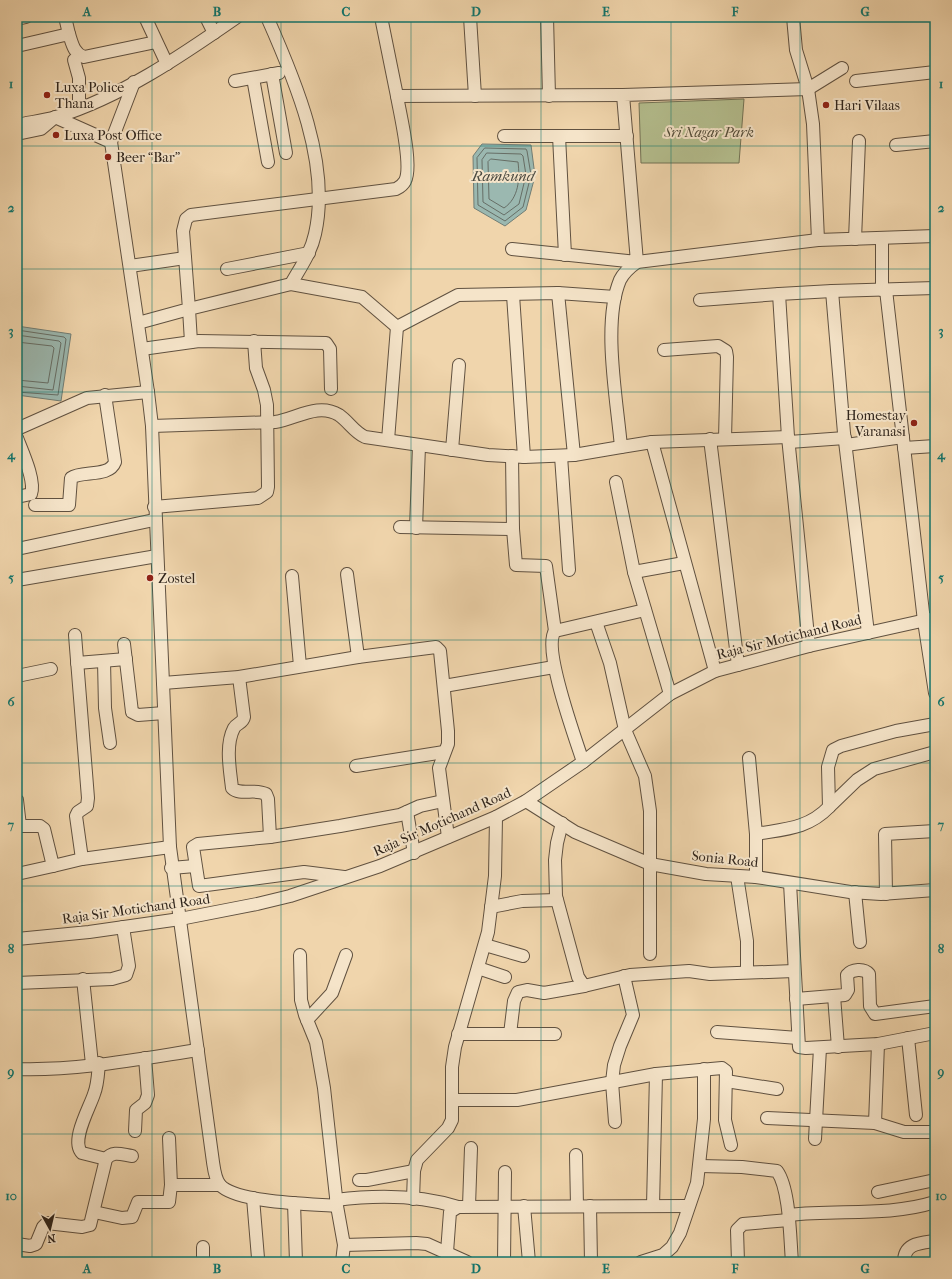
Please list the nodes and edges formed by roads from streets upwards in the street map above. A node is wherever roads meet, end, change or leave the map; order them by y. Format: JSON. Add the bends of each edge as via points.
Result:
{"nodes":[{"id":1,"x":26,"y":17,"type":"edge"},
{"id":2,"x":65,"y":17,"type":"edge"},
{"id":3,"x":145,"y":17,"type":"edge"},
{"id":4,"x":206,"y":17,"type":"edge"},
{"id":5,"x":237,"y":17,"type":"edge"},
{"id":6,"x":267,"y":17,"type":"edge"},
{"id":7,"x":381,"y":17,"type":"edge"},
{"id":8,"x":470,"y":17,"type":"edge"},
{"id":9,"x":547,"y":17,"type":"edge"},
{"id":10,"x":793,"y":17,"type":"edge"},
{"id":11,"x":17,"y":19,"type":"edge"},
{"id":12,"x":214,"y":32,"type":"junction"},
{"id":13,"x":69,"y":34,"type":"junction"},
{"id":14,"x":156,"y":42,"type":"junction"},
{"id":15,"x":17,"y":46,"type":"edge"},
{"id":16,"x":74,"y":60,"type":"dead end"},
{"id":17,"x":167,"y":64,"type":"junction"},
{"id":18,"x":842,"y":68,"type":"dead end"},
{"id":19,"x":290,"y":71,"type":"junction"},
{"id":20,"x":935,"y":72,"type":"edge"},
{"id":21,"x":272,"y":74,"type":"junction"},
{"id":22,"x":253,"y":78,"type":"junction"},
{"id":23,"x":235,"y":81,"type":"dead end"},
{"id":24,"x":856,"y":81,"type":"dead end"},
{"id":25,"x":134,"y":82,"type":"junction"},
{"id":26,"x":808,"y":89,"type":"junction"},
{"id":27,"x":623,"y":95,"type":"junction"},
{"id":28,"x":397,"y":96,"type":"junction"},
{"id":29,"x":476,"y":96,"type":"junction"},
{"id":30,"x":549,"y":96,"type":"junction"},
{"id":31,"x":79,"y":108,"type":"junction"},
{"id":32,"x":55,"y":117,"type":"junction"},
{"id":33,"x":17,"y":125,"type":"edge"},
{"id":34,"x":17,"y":134,"type":"edge"},
{"id":35,"x":504,"y":136,"type":"dead end"},
{"id":36,"x":559,"y":136,"type":"junction"},
{"id":37,"x":626,"y":136,"type":"junction"},
{"id":38,"x":859,"y":141,"type":"dead end"},
{"id":39,"x":935,"y":141,"type":"edge"},
{"id":40,"x":111,"y":142,"type":"junction"},
{"id":41,"x":896,"y":144,"type":"dead end"},
{"id":42,"x":286,"y":153,"type":"dead end"},
{"id":43,"x":268,"y":162,"type":"dead end"},
{"id":44,"x":319,"y":198,"type":"junction"},
{"id":45,"x":935,"y":236,"type":"edge"},
{"id":46,"x":882,"y":238,"type":"junction"},
{"id":47,"x":855,"y":239,"type":"junction"},
{"id":48,"x":818,"y":240,"type":"junction"},
{"id":49,"x":512,"y":249,"type":"dead end"},
{"id":50,"x":309,"y":253,"type":"junction"},
{"id":51,"x":564,"y":255,"type":"junction"},
{"id":52,"x":185,"y":258,"type":"junction"},
{"id":53,"x":637,"y":262,"type":"junction"},
{"id":54,"x":130,"y":266,"type":"junction"},
{"id":55,"x":226,"y":269,"type":"dead end"},
{"id":56,"x":291,"y":284,"type":"junction"},
{"id":57,"x":935,"y":288,"type":"edge"},
{"id":58,"x":884,"y":290,"type":"junction"},
{"id":59,"x":832,"y":291,"type":"junction"},
{"id":60,"x":558,"y":293,"type":"junction"},
{"id":61,"x":779,"y":294,"type":"junction"},
{"id":62,"x":513,"y":295,"type":"junction"},
{"id":63,"x":615,"y":297,"type":"junction"},
{"id":64,"x":700,"y":300,"type":"dead end"},
{"id":65,"x":189,"y":309,"type":"junction"},
{"id":66,"x":138,"y":323,"type":"junction"},
{"id":67,"x":397,"y":327,"type":"junction"},
{"id":68,"x":254,"y":341,"type":"junction"},
{"id":69,"x":191,"y":342,"type":"junction"},
{"id":70,"x":142,"y":348,"type":"junction"},
{"id":71,"x":664,"y":350,"type":"dead end"},
{"id":72,"x":459,"y":365,"type":"dead end"},
{"id":73,"x":331,"y":389,"type":"dead end"},
{"id":74,"x":148,"y":392,"type":"junction"},
{"id":75,"x":105,"y":395,"type":"junction"},
{"id":76,"x":268,"y":422,"type":"junction"},
{"id":77,"x":152,"y":426,"type":"junction"},
{"id":78,"x":17,"y":429,"type":"edge"},
{"id":79,"x":17,"y":438,"type":"edge"},
{"id":80,"x":710,"y":439,"type":"junction"},
{"id":81,"x":725,"y":439,"type":"junction"},
{"id":82,"x":388,"y":440,"type":"junction"},
{"id":83,"x":789,"y":440,"type":"junction"},
{"id":84,"x":652,"y":442,"type":"junction"},
{"id":85,"x":845,"y":442,"type":"junction"},
{"id":86,"x":904,"y":442,"type":"junction"},
{"id":87,"x":419,"y":446,"type":"junction"},
{"id":88,"x":935,"y":446,"type":"edge"},
{"id":89,"x":621,"y":447,"type":"junction"},
{"id":90,"x":452,"y":450,"type":"junction"},
{"id":91,"x":574,"y":455,"type":"junction"},
{"id":92,"x":512,"y":456,"type":"junction"},
{"id":93,"x":561,"y":456,"type":"junction"},
{"id":94,"x":524,"y":457,"type":"junction"},
{"id":95,"x":616,"y":482,"type":"dead end"},
{"id":96,"x":17,"y":497,"type":"edge"},
{"id":97,"x":36,"y":505,"type":"dead end"},
{"id":98,"x":154,"y":507,"type":"junction"},
{"id":99,"x":154,"y":520,"type":"junction"},
{"id":100,"x":400,"y":527,"type":"dead end"},
{"id":101,"x":416,"y":528,"type":"junction"},
{"id":102,"x":513,"y":528,"type":"junction"},
{"id":103,"x":17,"y":549,"type":"edge"},
{"id":104,"x":157,"y":556,"type":"junction"},
{"id":105,"x":684,"y":563,"type":"junction"},
{"id":106,"x":569,"y":570,"type":"dead end"},
{"id":107,"x":634,"y":572,"type":"junction"},
{"id":108,"x":347,"y":574,"type":"dead end"},
{"id":109,"x":292,"y":576,"type":"dead end"},
{"id":110,"x":17,"y":580,"type":"edge"},
{"id":111,"x":645,"y":610,"type":"junction"},
{"id":112,"x":930,"y":619,"type":"edge"},
{"id":113,"x":596,"y":622,"type":"junction"},
{"id":114,"x":555,"y":631,"type":"junction"},
{"id":115,"x":868,"y":633,"type":"junction"},
{"id":116,"x":75,"y":635,"type":"dead end"},
{"id":117,"x":124,"y":644,"type":"dead end"},
{"id":118,"x":809,"y":646,"type":"junction"},
{"id":119,"x":358,"y":657,"type":"junction"},
{"id":120,"x":126,"y":659,"type":"junction"},
{"id":121,"x":104,"y":661,"type":"junction"},
{"id":122,"x":77,"y":664,"type":"junction"},
{"id":123,"x":738,"y":665,"type":"junction"},
{"id":124,"x":300,"y":666,"type":"junction"},
{"id":125,"x":554,"y":667,"type":"junction"},
{"id":126,"x":51,"y":669,"type":"dead end"},
{"id":127,"x":715,"y":671,"type":"junction"},
{"id":128,"x":17,"y":676,"type":"edge"},
{"id":129,"x":239,"y":677,"type":"junction"},
{"id":130,"x":163,"y":683,"type":"junction"},
{"id":131,"x":444,"y":686,"type":"junction"},
{"id":132,"x":670,"y":694,"type":"junction"},
{"id":133,"x":935,"y":694,"type":"edge"},
{"id":134,"x":164,"y":713,"type":"junction"},
{"id":135,"x":935,"y":724,"type":"edge"},
{"id":136,"x":625,"y":730,"type":"junction"},
{"id":137,"x":110,"y":743,"type":"dead end"},
{"id":138,"x":444,"y":752,"type":"junction"},
{"id":139,"x":935,"y":752,"type":"edge"},
{"id":140,"x":749,"y":758,"type":"dead end"},
{"id":141,"x":583,"y":762,"type":"junction"},
{"id":142,"x":356,"y":766,"type":"dead end"},
{"id":143,"x":17,"y":800,"type":"edge"},
{"id":144,"x":444,"y":801,"type":"junction"},
{"id":145,"x":526,"y":801,"type":"junction"},
{"id":146,"x":829,"y":807,"type":"junction"},
{"id":147,"x":407,"y":812,"type":"junction"},
{"id":148,"x":496,"y":817,"type":"junction"},
{"id":149,"x":562,"y":824,"type":"junction"},
{"id":150,"x":18,"y":827,"type":"edge"},
{"id":151,"x":935,"y":831,"type":"edge"},
{"id":152,"x":756,"y":834,"type":"junction"},
{"id":153,"x":270,"y":837,"type":"junction"},
{"id":154,"x":448,"y":837,"type":"junction"},
{"id":155,"x":170,"y":847,"type":"junction"},
{"id":156,"x":414,"y":853,"type":"junction"},
{"id":157,"x":82,"y":859,"type":"junction"},
{"id":158,"x":650,"y":864,"type":"junction"},
{"id":159,"x":53,"y":866,"type":"junction"},
{"id":160,"x":195,"y":866,"type":"junction"},
{"id":161,"x":171,"y":868,"type":"junction"},
{"id":162,"x":17,"y":874,"type":"edge"},
{"id":163,"x":737,"y":876,"type":"junction"},
{"id":164,"x":346,"y":877,"type":"junction"},
{"id":165,"x":756,"y":877,"type":"junction"},
{"id":166,"x":790,"y":883,"type":"junction"},
{"id":167,"x":935,"y":890,"type":"edge"},
{"id":168,"x":855,"y":892,"type":"junction"},
{"id":169,"x":886,"y":894,"type":"junction"},
{"id":170,"x":557,"y":900,"type":"junction"},
{"id":171,"x":491,"y":907,"type":"junction"},
{"id":172,"x":180,"y":919,"type":"junction"},
{"id":173,"x":123,"y":927,"type":"junction"},
{"id":174,"x":17,"y":939,"type":"edge"},
{"id":175,"x":860,"y":942,"type":"dead end"},
{"id":176,"x":485,"y":946,"type":"junction"},
{"id":177,"x":650,"y":954,"type":"dead end"},
{"id":178,"x":300,"y":955,"type":"dead end"},
{"id":179,"x":346,"y":955,"type":"dead end"},
{"id":180,"x":523,"y":956,"type":"dead end"},
{"id":181,"x":478,"y":968,"type":"junction"},
{"id":182,"x":794,"y":971,"type":"junction"},
{"id":183,"x":747,"y":972,"type":"junction"},
{"id":184,"x":624,"y":976,"type":"junction"},
{"id":185,"x":505,"y":977,"type":"dead end"},
{"id":186,"x":83,"y":979,"type":"junction"},
{"id":187,"x":17,"y":983,"type":"edge"},
{"id":188,"x":584,"y":986,"type":"junction"},
{"id":189,"x":834,"y":996,"type":"junction"},
{"id":190,"x":796,"y":999,"type":"junction"},
{"id":191,"x":935,"y":1006,"type":"edge"},
{"id":192,"x":307,"y":1020,"type":"junction"},
{"id":193,"x":717,"y":1032,"type":"dead end"},
{"id":194,"x":935,"y":1033,"type":"edge"},
{"id":195,"x":458,"y":1034,"type":"junction"},
{"id":196,"x":510,"y":1034,"type":"junction"},
{"id":197,"x":555,"y":1034,"type":"dead end"},
{"id":198,"x":798,"y":1038,"type":"junction"},
{"id":199,"x":908,"y":1038,"type":"junction"},
{"id":200,"x":878,"y":1044,"type":"junction"},
{"id":201,"x":838,"y":1046,"type":"junction"},
{"id":202,"x":820,"y":1048,"type":"junction"},
{"id":203,"x":198,"y":1050,"type":"junction"},
{"id":204,"x":145,"y":1058,"type":"junction"},
{"id":205,"x":96,"y":1064,"type":"junction"},
{"id":206,"x":17,"y":1069,"type":"edge"},
{"id":207,"x":704,"y":1069,"type":"junction"},
{"id":208,"x":656,"y":1074,"type":"junction"},
{"id":209,"x":726,"y":1081,"type":"junction"},
{"id":210,"x":612,"y":1082,"type":"junction"},
{"id":211,"x":777,"y":1089,"type":"dead end"},
{"id":212,"x":452,"y":1100,"type":"junction"},
{"id":213,"x":916,"y":1115,"type":"dead end"},
{"id":214,"x":767,"y":1118,"type":"dead end"},
{"id":215,"x":816,"y":1121,"type":"junction"},
{"id":216,"x":616,"y":1122,"type":"dead end"},
{"id":217,"x":875,"y":1123,"type":"junction"},
{"id":218,"x":135,"y":1131,"type":"dead end"},
{"id":219,"x":935,"y":1132,"type":"edge"},
{"id":220,"x":169,"y":1138,"type":"dead end"},
{"id":221,"x":815,"y":1139,"type":"dead end"},
{"id":222,"x":731,"y":1145,"type":"dead end"},
{"id":223,"x":471,"y":1148,"type":"dead end"},
{"id":224,"x":576,"y":1155,"type":"dead end"},
{"id":225,"x":132,"y":1156,"type":"dead end"},
{"id":226,"x":106,"y":1159,"type":"junction"},
{"id":227,"x":700,"y":1166,"type":"junction"},
{"id":228,"x":414,"y":1171,"type":"junction"},
{"id":229,"x":505,"y":1172,"type":"dead end"},
{"id":230,"x":359,"y":1180,"type":"dead end"},
{"id":231,"x":935,"y":1180,"type":"edge"},
{"id":232,"x":220,"y":1184,"type":"junction"},
{"id":233,"x":171,"y":1185,"type":"junction"},
{"id":234,"x":878,"y":1192,"type":"dead end"},
{"id":235,"x":253,"y":1198,"type":"junction"},
{"id":236,"x":413,"y":1199,"type":"junction"},
{"id":237,"x":935,"y":1202,"type":"edge"},
{"id":238,"x":294,"y":1203,"type":"junction"},
{"id":239,"x":336,"y":1203,"type":"junction"},
{"id":240,"x":463,"y":1206,"type":"junction"},
{"id":241,"x":504,"y":1206,"type":"junction"},
{"id":242,"x":524,"y":1206,"type":"junction"},
{"id":243,"x":576,"y":1206,"type":"junction"},
{"id":244,"x":590,"y":1206,"type":"junction"},
{"id":245,"x":653,"y":1206,"type":"junction"},
{"id":246,"x":688,"y":1206,"type":"junction"},
{"id":247,"x":94,"y":1212,"type":"junction"},
{"id":248,"x":789,"y":1217,"type":"junction"},
{"id":249,"x":935,"y":1240,"type":"edge"},
{"id":250,"x":17,"y":1244,"type":"edge"},
{"id":251,"x":344,"y":1246,"type":"junction"},
{"id":252,"x":203,"y":1247,"type":"dead end"},
{"id":253,"x":448,"y":1252,"type":"junction"},
{"id":254,"x":663,"y":1259,"type":"edge"},
{"id":255,"x":203,"y":1262,"type":"edge"},
{"id":256,"x":257,"y":1262,"type":"edge"},
{"id":257,"x":296,"y":1262,"type":"edge"},
{"id":258,"x":342,"y":1262,"type":"edge"},
{"id":259,"x":467,"y":1262,"type":"edge"},
{"id":260,"x":504,"y":1262,"type":"edge"},
{"id":261,"x":529,"y":1262,"type":"edge"},
{"id":262,"x":591,"y":1262,"type":"edge"},
{"id":263,"x":641,"y":1262,"type":"edge"},
{"id":264,"x":738,"y":1262,"type":"edge"},
{"id":265,"x":792,"y":1262,"type":"edge"},
{"id":266,"x":904,"y":1262,"type":"edge"}],
"edges":[{"from":1,"to":11,"type":"street"},
{"from":2,"to":13,"type":"street"},
{"from":3,"to":14,"type":"street"},
{"from":4,"to":12,"type":"street"},
{"from":5,"to":12,"type":"street"},
{"from":6,"to":19,"type":"street"},
{"from":7,"to":28,"type":"street"},
{"from":8,"to":29,"type":"street"},
{"from":9,"to":30,"type":"street"},
{"from":10,"to":26,"type":"street","via":[[796,50]]},
{"from":12,"to":17,"type":"street"},
{"from":13,"to":14,"type":"street","via":[[75,51],[84,57]]},
{"from":13,"to":15,"type":"street"},
{"from":14,"to":17,"type":"street"},
{"from":16,"to":31,"type":"street","via":[[79,78]]},
{"from":17,"to":25,"type":"street"},
{"from":18,"to":26,"type":"street"},
{"from":19,"to":21,"type":"street"},
{"from":19,"to":44,"type":"street","via":[[310,135]]},
{"from":20,"to":24,"type":"street"},
{"from":21,"to":22,"type":"street"},
{"from":21,"to":42,"type":"street"},
{"from":22,"to":23,"type":"street"},
{"from":22,"to":43,"type":"street"},
{"from":25,"to":31,"type":"street"},
{"from":25,"to":40,"type":"street"},
{"from":26,"to":27,"type":"street"},
{"from":26,"to":48,"type":"street","via":[[814,124]]},
{"from":27,"to":30,"type":"street"},
{"from":27,"to":37,"type":"street"},
{"from":28,"to":29,"type":"street"},
{"from":28,"to":44,"type":"street","via":[[408,160],[406,180],[396,189]]},
{"from":29,"to":30,"type":"street"},
{"from":31,"to":32,"type":"street"},
{"from":32,"to":33,"type":"street"},
{"from":32,"to":34,"type":"street","via":[[41,129]]},
{"from":32,"to":40,"type":"street"},
{"from":35,"to":36,"type":"street"},
{"from":36,"to":37,"type":"street"},
{"from":36,"to":51,"type":"street"},
{"from":37,"to":53,"type":"street"},
{"from":38,"to":47,"type":"street"},
{"from":39,"to":41,"type":"street"},
{"from":40,"to":54,"type":"street"},
{"from":44,"to":50,"type":"street","via":[[315,235]]},
{"from":44,"to":52,"type":"street","via":[[191,215],[184,224]]},
{"from":45,"to":46,"type":"street"},
{"from":46,"to":47,"type":"street"},
{"from":46,"to":58,"type":"street"},
{"from":47,"to":48,"type":"street"},
{"from":48,"to":53,"type":"street"},
{"from":49,"to":51,"type":"street"},
{"from":50,"to":55,"type":"street"},
{"from":50,"to":56,"type":"street"},
{"from":51,"to":53,"type":"street"},
{"from":52,"to":54,"type":"street"},
{"from":52,"to":65,"type":"street"},
{"from":53,"to":63,"type":"street","via":[[623,275]]},
{"from":54,"to":66,"type":"street"},
{"from":56,"to":65,"type":"street"},
{"from":56,"to":67,"type":"street","via":[[362,296]]},
{"from":57,"to":58,"type":"street"},
{"from":58,"to":59,"type":"street"},
{"from":58,"to":86,"type":"street"},
{"from":59,"to":61,"type":"street"},
{"from":59,"to":85,"type":"street"},
{"from":60,"to":62,"type":"street"},
{"from":60,"to":63,"type":"street"},
{"from":60,"to":91,"type":"street"},
{"from":61,"to":64,"type":"street"},
{"from":61,"to":83,"type":"street"},
{"from":62,"to":67,"type":"street","via":[[458,295]]},
{"from":62,"to":94,"type":"street"},
{"from":63,"to":89,"type":"street","via":[[612,340]]},
{"from":65,"to":66,"type":"street"},
{"from":65,"to":69,"type":"street"},
{"from":66,"to":70,"type":"street"},
{"from":67,"to":82,"type":"street"},
{"from":68,"to":69,"type":"street"},
{"from":68,"to":73,"type":"street","via":[[326,343],[330,349]]},
{"from":68,"to":76,"type":"street","via":[[256,368],[266,396]]},
{"from":69,"to":70,"type":"street"},
{"from":70,"to":74,"type":"street"},
{"from":71,"to":81,"type":"street","via":[[718,346],[726,351]]},
{"from":72,"to":90,"type":"street"},
{"from":74,"to":75,"type":"street"},
{"from":74,"to":77,"type":"street"},
{"from":75,"to":78,"type":"street","via":[[72,403]]},
{"from":75,"to":97,"type":"street","via":[[114,466],[108,470],[71,478],[69,505]]},
{"from":76,"to":77,"type":"street"},
{"from":76,"to":82,"type":"street","via":[[287,420],[319,410],[330,411],[356,433]]},
{"from":76,"to":98,"type":"street","via":[[268,487],[262,496]]},
{"from":77,"to":98,"type":"street"},
{"from":79,"to":96,"type":"street","via":[[33,490],[31,494]]},
{"from":80,"to":81,"type":"street"},
{"from":80,"to":84,"type":"street"},
{"from":80,"to":123,"type":"street"},
{"from":81,"to":83,"type":"street"},
{"from":82,"to":87,"type":"street"},
{"from":83,"to":85,"type":"street"},
{"from":83,"to":118,"type":"street"},
{"from":84,"to":89,"type":"street"},
{"from":84,"to":105,"type":"street"},
{"from":85,"to":86,"type":"street"},
{"from":85,"to":115,"type":"street"},
{"from":86,"to":88,"type":"street"},
{"from":86,"to":112,"type":"street"},
{"from":87,"to":90,"type":"street"},
{"from":87,"to":101,"type":"street"},
{"from":89,"to":91,"type":"street"},
{"from":90,"to":92,"type":"street"},
{"from":91,"to":93,"type":"street"},
{"from":92,"to":94,"type":"street"},
{"from":92,"to":102,"type":"street"},
{"from":93,"to":94,"type":"street"},
{"from":93,"to":106,"type":"street"},
{"from":95,"to":107,"type":"street"},
{"from":98,"to":99,"type":"street"},
{"from":99,"to":103,"type":"street"},
{"from":99,"to":104,"type":"street"},
{"from":100,"to":101,"type":"street"},
{"from":101,"to":102,"type":"street"},
{"from":102,"to":114,"type":"street","via":[[516,564],[544,565],[547,568]]},
{"from":104,"to":110,"type":"street"},
{"from":104,"to":130,"type":"street"},
{"from":105,"to":107,"type":"street"},
{"from":105,"to":127,"type":"street"},
{"from":107,"to":111,"type":"street"},
{"from":108,"to":119,"type":"street"},
{"from":109,"to":124,"type":"street"},
{"from":111,"to":113,"type":"street"},
{"from":111,"to":132,"type":"street"},
{"from":112,"to":115,"type":"street","name":"Raja Sir Motichand Road"},
{"from":112,"to":133,"type":"street"},
{"from":113,"to":114,"type":"street"},
{"from":113,"to":136,"type":"street","via":[[610,664]]},
{"from":114,"to":125,"type":"street","via":[[551,640]]},
{"from":115,"to":118,"type":"street","name":"Raja Sir Motichand Road"},
{"from":116,"to":122,"type":"street"},
{"from":117,"to":120,"type":"street"},
{"from":118,"to":123,"type":"street","name":"Raja Sir Motichand Road"},
{"from":119,"to":124,"type":"street"},
{"from":119,"to":131,"type":"street","via":[[436,647],[440,651]]},
{"from":120,"to":121,"type":"street"},
{"from":120,"to":134,"type":"street","via":[[132,712],[138,715]]},
{"from":121,"to":122,"type":"street"},
{"from":121,"to":137,"type":"street","via":[[105,708]]},
{"from":122,"to":157,"type":"street","via":[[88,798],[87,806],[76,816]]},
{"from":123,"to":127,"type":"street","name":"Raja Sir Motichand Road"},
{"from":124,"to":129,"type":"street"},
{"from":125,"to":131,"type":"street"},
{"from":125,"to":141,"type":"street"},
{"from":126,"to":128,"type":"street"},
{"from":127,"to":132,"type":"street","name":"Raja Sir Motichand Road"},
{"from":129,"to":130,"type":"street"},
{"from":129,"to":153,"type":"street","via":[[244,717],[234,729],[230,744],[232,788],[236,791],[266,794]]},
{"from":130,"to":134,"type":"street"},
{"from":131,"to":138,"type":"street","via":[[448,731],[448,744]]},
{"from":132,"to":136,"type":"street","name":"Raja Sir Motichand Road"},
{"from":134,"to":155,"type":"street"},
{"from":135,"to":146,"type":"street","via":[[896,731],[833,750],[828,768]]},
{"from":136,"to":141,"type":"street","name":"Raja Sir Motichand Road"},
{"from":136,"to":158,"type":"street","via":[[645,776],[650,810]]},
{"from":138,"to":142,"type":"street"},
{"from":138,"to":144,"type":"street","via":[[440,768]]},
{"from":139,"to":146,"type":"street","via":[[874,769],[857,780]]},
{"from":140,"to":152,"type":"street"},
{"from":141,"to":145,"type":"street","name":"Raja Sir Motichand Road"},
{"from":143,"to":150,"type":"street"},
{"from":144,"to":147,"type":"street","via":[[420,806]]},
{"from":144,"to":154,"type":"street"},
{"from":145,"to":148,"type":"street","name":"Raja Sir Motichand Road"},
{"from":145,"to":149,"type":"street","name":"Sonia Road"},
{"from":146,"to":152,"type":"street","via":[[819,818],[809,823]]},
{"from":147,"to":153,"type":"street"},
{"from":147,"to":156,"type":"street"},
{"from":148,"to":154,"type":"street","name":"Raja Sir Motichand Road"},
{"from":148,"to":171,"type":"street","via":[[495,876]]},
{"from":149,"to":158,"type":"street","name":"Sonia Road"},
{"from":149,"to":170,"type":"street","via":[[555,860]]},
{"from":150,"to":159,"type":"street","via":[[40,826],[44,829]]},
{"from":151,"to":169,"type":"street","via":[[885,834]]},
{"from":152,"to":165,"type":"street"},
{"from":153,"to":160,"type":"street","via":[[198,844],[193,847]]},
{"from":154,"to":156,"type":"street","name":"Raja Sir Motichand Road"},
{"from":155,"to":157,"type":"street"},
{"from":155,"to":161,"type":"street"},
{"from":156,"to":164,"type":"street","name":"Raja Sir Motichand Road"},
{"from":157,"to":159,"type":"street"},
{"from":158,"to":163,"type":"street","name":"Sonia Road","via":[[706,874]]},
{"from":158,"to":177,"type":"street"},
{"from":159,"to":162,"type":"street"},
{"from":160,"to":161,"type":"street"},
{"from":160,"to":164,"type":"street","via":[[198,884],[203,887],[270,875],[304,872]]},
{"from":161,"to":172,"type":"street"},
{"from":163,"to":165,"type":"street","name":"Sonia Road"},
{"from":163,"to":183,"type":"street","via":[[746,930]]},
{"from":164,"to":172,"type":"street","name":"Raja Sir Motichand Road","via":[[290,896]]},
{"from":165,"to":166,"type":"street","name":"Sonia Road"},
{"from":166,"to":168,"type":"street","name":"Sonia Road"},
{"from":166,"to":182,"type":"street"},
{"from":167,"to":169,"type":"street","name":"Sonia Road"},
{"from":168,"to":169,"type":"street","name":"Sonia Road"},
{"from":168,"to":175,"type":"street"},
{"from":170,"to":171,"type":"street","via":[[522,901]]},
{"from":170,"to":188,"type":"street","via":[[578,976]]},
{"from":171,"to":176,"type":"street"},
{"from":172,"to":173,"type":"street","name":"Raja Sir Motichand Road"},
{"from":172,"to":203,"type":"street"},
{"from":173,"to":174,"type":"street","name":"Raja Sir Motichand Road"},
{"from":173,"to":186,"type":"street","via":[[129,966],[126,975]]},
{"from":176,"to":180,"type":"street"},
{"from":176,"to":181,"type":"street"},
{"from":178,"to":192,"type":"street","via":[[302,1000]]},
{"from":179,"to":192,"type":"street","via":[[332,993]]},
{"from":181,"to":185,"type":"street"},
{"from":181,"to":195,"type":"street"},
{"from":182,"to":183,"type":"street"},
{"from":182,"to":190,"type":"street"},
{"from":183,"to":184,"type":"street","via":[[710,974],[689,971]]},
{"from":184,"to":188,"type":"street"},
{"from":184,"to":210,"type":"street","via":[[633,1015],[614,1065]]},
{"from":186,"to":187,"type":"street"},
{"from":186,"to":205,"type":"street"},
{"from":188,"to":196,"type":"street","via":[[544,993],[527,990],[518,992],[514,1001]]},
{"from":189,"to":190,"type":"street"},
{"from":189,"to":191,"type":"street","via":[[847,993],[848,972],[865,970],[869,974],[870,1006],[875,1014]]},
{"from":189,"to":201,"type":"street"},
{"from":190,"to":198,"type":"street"},
{"from":192,"to":239,"type":"street","via":[[321,1064]]},
{"from":193,"to":198,"type":"street"},
{"from":194,"to":199,"type":"street"},
{"from":195,"to":196,"type":"street"},
{"from":195,"to":212,"type":"street","via":[[452,1067]]},
{"from":196,"to":197,"type":"street"},
{"from":198,"to":202,"type":"street","via":[[799,1046],[802,1048]]},
{"from":199,"to":200,"type":"street"},
{"from":199,"to":213,"type":"street"},
{"from":200,"to":201,"type":"street"},
{"from":200,"to":217,"type":"street"},
{"from":201,"to":202,"type":"street"},
{"from":202,"to":215,"type":"street"},
{"from":203,"to":204,"type":"street"},
{"from":203,"to":232,"type":"street","via":[[212,1162]]},
{"from":204,"to":205,"type":"street"},
{"from":204,"to":218,"type":"street","via":[[148,1095],[145,1103],[136,1110]]},
{"from":205,"to":206,"type":"street"},
{"from":205,"to":226,"type":"street","via":[[95,1093],[83,1122],[78,1145],[82,1153]]},
{"from":207,"to":208,"type":"street"},
{"from":207,"to":209,"type":"street","via":[[724,1069]]},
{"from":207,"to":227,"type":"street","via":[[704,1119]]},
{"from":208,"to":210,"type":"street"},
{"from":208,"to":245,"type":"street"},
{"from":209,"to":211,"type":"street"},
{"from":209,"to":222,"type":"street","via":[[725,1120]]},
{"from":210,"to":212,"type":"street","via":[[517,1100]]},
{"from":210,"to":216,"type":"street"},
{"from":212,"to":228,"type":"street","via":[[453,1114],[448,1128],[420,1155]]},
{"from":214,"to":215,"type":"street"},
{"from":215,"to":217,"type":"street"},
{"from":215,"to":221,"type":"street"},
{"from":217,"to":219,"type":"street","via":[[904,1132]]},
{"from":220,"to":233,"type":"street"},
{"from":223,"to":240,"type":"street"},
{"from":224,"to":243,"type":"street"},
{"from":225,"to":226,"type":"street","via":[[111,1154]]},
{"from":226,"to":247,"type":"street"},
{"from":227,"to":246,"type":"street"},
{"from":227,"to":248,"type":"street","via":[[777,1171],[783,1182]]},
{"from":228,"to":230,"type":"street"},
{"from":228,"to":236,"type":"street"},
{"from":229,"to":241,"type":"street"},
{"from":231,"to":234,"type":"street"},
{"from":232,"to":233,"type":"street"},
{"from":232,"to":235,"type":"street","via":[[231,1192]]},
{"from":233,"to":247,"type":"street","via":[[169,1202],[138,1202],[132,1217],[122,1218]]},
{"from":235,"to":238,"type":"street"},
{"from":235,"to":256,"type":"street"},
{"from":236,"to":239,"type":"street","via":[[374,1196]]},
{"from":236,"to":240,"type":"street"},
{"from":237,"to":248,"type":"street","via":[[868,1213],[820,1212]]},
{"from":238,"to":239,"type":"street"},
{"from":238,"to":257,"type":"street"},
{"from":239,"to":251,"type":"street"},
{"from":240,"to":241,"type":"street"},
{"from":240,"to":253,"type":"street","via":[[450,1212]]},
{"from":241,"to":242,"type":"street"},
{"from":241,"to":260,"type":"street"},
{"from":242,"to":243,"type":"street"},
{"from":242,"to":261,"type":"street"},
{"from":243,"to":244,"type":"street"},
{"from":244,"to":245,"type":"street"},
{"from":244,"to":262,"type":"street"},
{"from":245,"to":246,"type":"street"},
{"from":246,"to":254,"type":"street","via":[[680,1233]]},
{"from":247,"to":250,"type":"street","via":[[90,1225],[86,1227],[47,1223],[36,1244]]},
{"from":248,"to":264,"type":"street","via":[[740,1226],[737,1230]]},
{"from":248,"to":265,"type":"street"},
{"from":249,"to":266,"type":"street","via":[[909,1247],[905,1252]]},
{"from":251,"to":253,"type":"street","via":[[416,1243],[427,1244]]},
{"from":251,"to":258,"type":"street"},
{"from":252,"to":255,"type":"street"},
{"from":253,"to":259,"type":"street"},
{"from":254,"to":263,"type":"street"}]}
